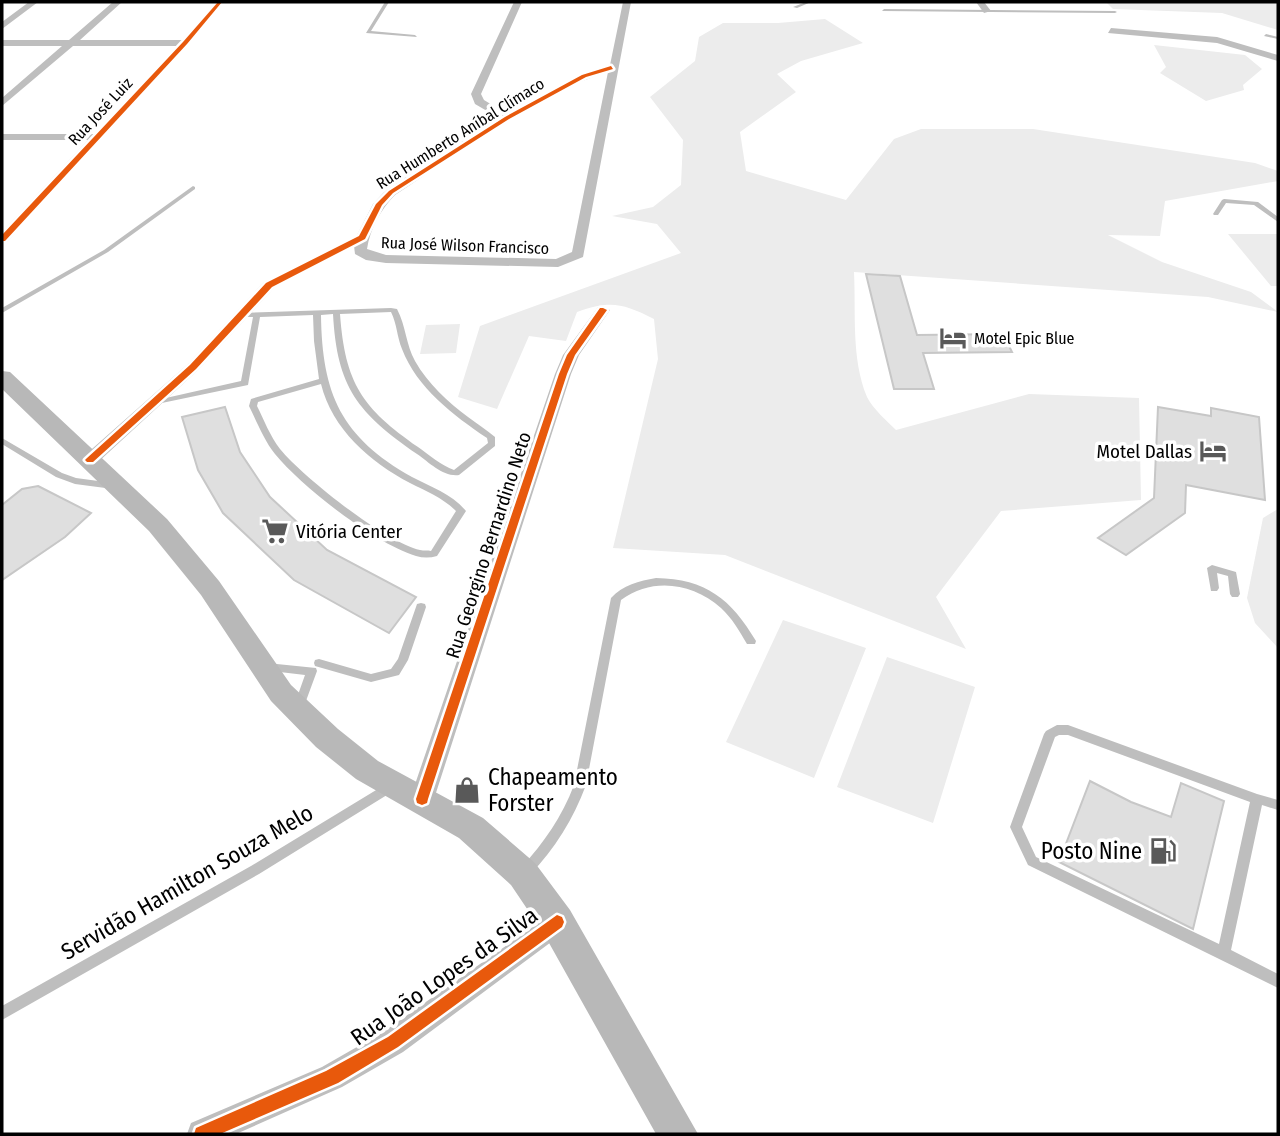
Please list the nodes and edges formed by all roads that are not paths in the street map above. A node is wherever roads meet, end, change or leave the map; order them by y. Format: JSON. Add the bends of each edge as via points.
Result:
{"nodes":[{"id":1,"x":34,"y":2,"type":"edge"},
{"id":2,"x":118,"y":2,"type":"edge"},
{"id":3,"x":220,"y":2,"type":"edge"},
{"id":4,"x":387,"y":2,"type":"edge"},
{"id":5,"x":518,"y":2,"type":"edge"},
{"id":6,"x":626,"y":2,"type":"edge"},
{"id":7,"x":809,"y":2,"type":"edge"},
{"id":8,"x":980,"y":2,"type":"edge"},
{"id":9,"x":796,"y":7,"type":"dead end"},
{"id":10,"x":884,"y":10,"type":"dead end"},
{"id":11,"x":987,"y":11,"type":"junction"},
{"id":12,"x":1115,"y":12,"type":"dead end"},
{"id":13,"x":2,"y":26,"type":"edge"},
{"id":14,"x":1111,"y":32,"type":"dead end"},
{"id":15,"x":1266,"y":35,"type":"dead end"},
{"id":16,"x":415,"y":36,"type":"dead end"},
{"id":17,"x":1278,"y":38,"type":"edge"},
{"id":18,"x":1233,"y":41,"type":"junction"},
{"id":19,"x":2,"y":43,"type":"edge"},
{"id":20,"x":70,"y":43,"type":"junction"},
{"id":21,"x":185,"y":43,"type":"junction"},
{"id":22,"x":1278,"y":50,"type":"edge"},
{"id":23,"x":1278,"y":58,"type":"edge"},
{"id":24,"x":611,"y":68,"type":"junction"},
{"id":25,"x":2,"y":103,"type":"edge"},
{"id":26,"x":508,"y":118,"type":"junction"},
{"id":27,"x":2,"y":137,"type":"edge"},
{"id":28,"x":97,"y":137,"type":"junction"},
{"id":29,"x":193,"y":188,"type":"dead end"},
{"id":30,"x":1216,"y":214,"type":"dead end"},
{"id":31,"x":1278,"y":220,"type":"edge"},
{"id":32,"x":362,"y":237,"type":"junction"},
{"id":33,"x":2,"y":239,"type":"edge"},
{"id":34,"x":603,"y":310,"type":"dead end"},
{"id":35,"x":2,"y":311,"type":"edge"},
{"id":36,"x":336,"y":312,"type":"junction"},
{"id":37,"x":317,"y":313,"type":"junction"},
{"id":38,"x":241,"y":315,"type":"junction"},
{"id":39,"x":257,"y":315,"type":"junction"},
{"id":40,"x":2,"y":377,"type":"edge"},
{"id":41,"x":322,"y":381,"type":"junction"},
{"id":42,"x":157,"y":402,"type":"junction"},
{"id":43,"x":2,"y":441,"type":"edge"},
{"id":44,"x":90,"y":460,"type":"junction"},
{"id":45,"x":115,"y":487,"type":"junction"},
{"id":46,"x":1214,"y":588,"type":"dead end"},
{"id":47,"x":1235,"y":594,"type":"dead end"},
{"id":48,"x":421,"y":607,"type":"dead end"},
{"id":49,"x":751,"y":641,"type":"dead end"},
{"id":50,"x":319,"y":663,"type":"dead end"},
{"id":51,"x":262,"y":667,"type":"junction"},
{"id":52,"x":298,"y":710,"type":"junction"},
{"id":53,"x":393,"y":785,"type":"junction"},
{"id":54,"x":422,"y":799,"type":"junction"},
{"id":55,"x":1257,"y":799,"type":"junction"},
{"id":56,"x":1278,"y":805,"type":"edge"},
{"id":57,"x":523,"y":874,"type":"junction"},
{"id":58,"x":557,"y":922,"type":"junction"},
{"id":59,"x":1224,"y":953,"type":"junction"},
{"id":60,"x":1278,"y":981,"type":"edge"},
{"id":61,"x":2,"y":1013,"type":"edge"},
{"id":62,"x":202,"y":1134,"type":"edge"},
{"id":63,"x":678,"y":1134,"type":"edge"}],
"edges":[{"from":1,"to":13,"type":"street"},
{"from":2,"to":20,"type":"street"},
{"from":3,"to":21,"type":"street","name":"Rua José Luiz"},
{"from":4,"to":16,"type":"lane","via":[[368,32]]},
{"from":5,"to":26,"type":"street","via":[[476,94],[479,102]]},
{"from":6,"to":24,"type":"street","name":"Rua José Wilson Francisco"},
{"from":7,"to":9,"type":"lane"},
{"from":8,"to":11,"type":"street"},
{"from":10,"to":11,"type":"lane"},
{"from":11,"to":12,"type":"lane"},
{"from":14,"to":18,"type":"street"},
{"from":15,"to":17,"type":"lane"},
{"from":18,"to":22,"type":"street"},
{"from":18,"to":23,"type":"street"},
{"from":19,"to":20,"type":"street"},
{"from":20,"to":21,"type":"street"},
{"from":20,"to":25,"type":"street"},
{"from":21,"to":28,"type":"street","name":"Rua José Luiz"},
{"from":24,"to":26,"type":"street","name":"Rua Humberto Aníbal Clímaco","via":[[575,80]]},
{"from":24,"to":32,"type":"street","name":"Rua José Wilson Francisco","via":[[574,259],[558,263],[386,259],[363,255]]},
{"from":26,"to":32,"type":"street","name":"Rua Humberto Aníbal Clímaco","via":[[384,198]]},
{"from":27,"to":28,"type":"street"},
{"from":28,"to":33,"type":"street","name":"Rua José Luiz"},
{"from":29,"to":35,"type":"lane","via":[[106,251]]},
{"from":30,"to":31,"type":"lane","via":[[1224,201],[1251,202]]},
{"from":32,"to":38,"type":"street","via":[[280,278],[259,293]]},
{"from":34,"to":54,"type":"street","name":"Rua Georgino Bernardino Neto","via":[[563,374]]},
{"from":36,"to":36,"type":"lane","via":[[394,312],[406,349],[430,388],[453,411],[491,437],[492,444],[456,473],[449,472],[385,427],[357,397],[341,366]]},
{"from":36,"to":37,"type":"lane"},
{"from":37,"to":39,"type":"lane"},
{"from":37,"to":41,"type":"lane","via":[[316,353]]},
{"from":38,"to":39,"type":"lane"},
{"from":38,"to":42,"type":"street"},
{"from":39,"to":42,"type":"lane","via":[[246,383]]},
{"from":40,"to":44,"type":"main road"},
{"from":41,"to":41,"type":"lane","via":[[344,428],[384,465],[461,511],[433,554],[418,556],[344,513],[278,453],[254,401]]},
{"from":42,"to":44,"type":"street"},
{"from":43,"to":45,"type":"lane","via":[[59,475]]},
{"from":44,"to":45,"type":"main road"},
{"from":45,"to":51,"type":"main road","via":[[158,525],[210,588]]},
{"from":46,"to":47,"type":"lane","via":[[1212,568],[1233,574]]},
{"from":48,"to":50,"type":"lane","via":[[395,673],[371,678]]},
{"from":49,"to":57,"type":"lane","via":[[724,605],[675,582],[652,580],[629,586],[616,598],[580,785],[570,815]]},
{"from":51,"to":52,"type":"main road"},
{"from":51,"to":52,"type":"lane","via":[[312,671]]},
{"from":52,"to":53,"type":"main road","via":[[349,757]]},
{"from":53,"to":54,"type":"main road"},
{"from":53,"to":61,"type":"lane","name":"Servidão Hamilton Souza Melo","via":[[255,870]]},
{"from":54,"to":57,"type":"main road","via":[[471,828]]},
{"from":55,"to":56,"type":"lane"},
{"from":55,"to":59,"type":"lane"},
{"from":55,"to":59,"type":"lane","via":[[1068,730],[1057,730],[1050,734],[1016,827],[1032,861]]},
{"from":57,"to":58,"type":"main road"},
{"from":58,"to":62,"type":"street","name":"Rua João Lopes da Silva","via":[[393,1042],[332,1077]]},
{"from":58,"to":63,"type":"main road"},
{"from":59,"to":60,"type":"lane"}]}
